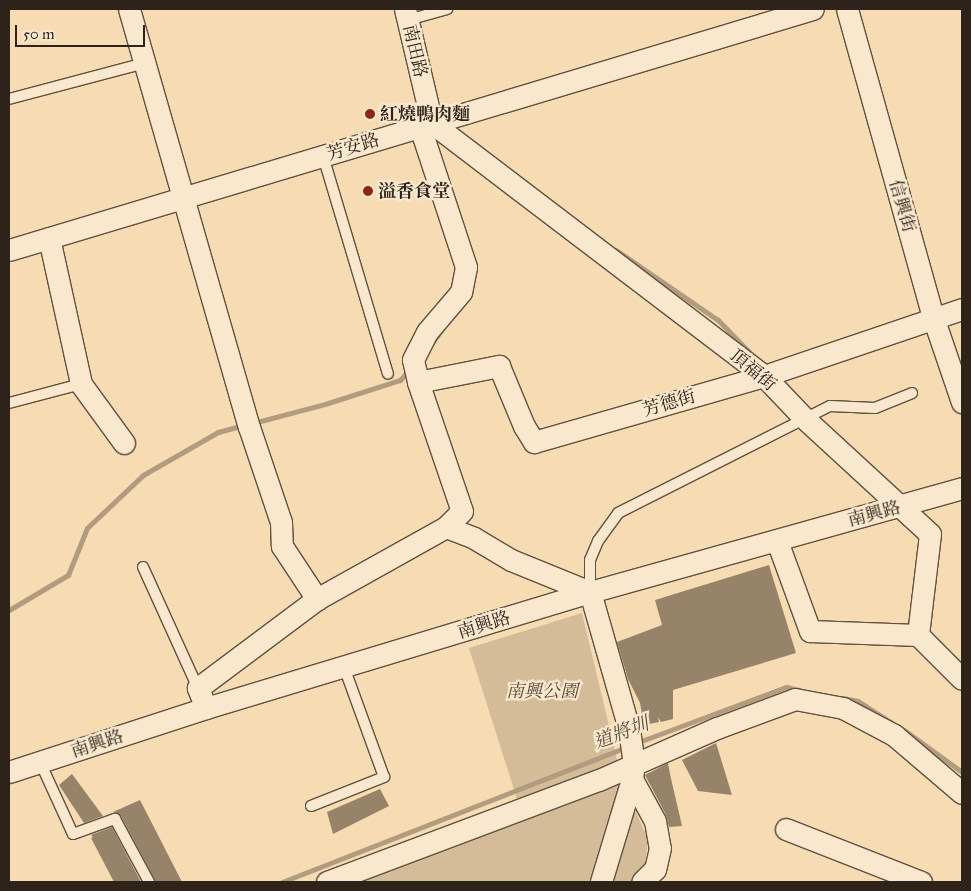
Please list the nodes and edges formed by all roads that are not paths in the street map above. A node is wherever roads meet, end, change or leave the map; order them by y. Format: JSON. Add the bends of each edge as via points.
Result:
{"nodes":[{"id":1,"x":129,"y":9,"type":"edge"},
{"id":2,"x":447,"y":9,"type":"edge"},
{"id":3,"x":812,"y":9,"type":"edge"},
{"id":4,"x":847,"y":9,"type":"edge"},
{"id":5,"x":406,"y":14,"type":"edge"},
{"id":6,"x":145,"y":64,"type":"junction"},
{"id":7,"x":9,"y":99,"type":"edge"},
{"id":8,"x":426,"y":125,"type":"junction"},
{"id":9,"x":323,"y":156,"type":"junction"},
{"id":10,"x":184,"y":198,"type":"junction"},
{"id":11,"x":49,"y":238,"type":"junction"},
{"id":12,"x":9,"y":249,"type":"edge"},
{"id":13,"x":962,"y":309,"type":"edge"},
{"id":14,"x":933,"y":317,"type":"junction"},
{"id":15,"x":388,"y":374,"type":"dead end"},
{"id":16,"x":764,"y":376,"type":"junction"},
{"id":17,"x":418,"y":382,"type":"junction"},
{"id":18,"x":81,"y":384,"type":"junction"},
{"id":19,"x":961,"y":391,"type":"edge"},
{"id":20,"x":912,"y":393,"type":"dead end"},
{"id":21,"x":9,"y":403,"type":"edge"},
{"id":22,"x":804,"y":418,"type":"junction"},
{"id":23,"x":124,"y":443,"type":"dead end"},
{"id":24,"x":962,"y":488,"type":"edge"},
{"id":25,"x":902,"y":507,"type":"junction"},
{"id":26,"x":446,"y":528,"type":"junction"},
{"id":27,"x":777,"y":541,"type":"junction"},
{"id":28,"x":143,"y":567,"type":"dead end"},
{"id":29,"x":590,"y":592,"type":"junction"},
{"id":30,"x":317,"y":599,"type":"junction"},
{"id":31,"x":918,"y":634,"type":"junction"},
{"id":32,"x":344,"y":667,"type":"junction"},
{"id":33,"x":962,"y":679,"type":"edge"},
{"id":34,"x":198,"y":688,"type":"junction"},
{"id":35,"x":206,"y":708,"type":"junction"},
{"id":36,"x":40,"y":762,"type":"junction"},
{"id":37,"x":633,"y":771,"type":"junction"},
{"id":38,"x":9,"y":772,"type":"edge"},
{"id":39,"x":962,"y":792,"type":"edge"},
{"id":40,"x":311,"y":806,"type":"dead end"},
{"id":41,"x":786,"y":829,"type":"dead end"},
{"id":42,"x":149,"y":882,"type":"edge"},
{"id":43,"x":327,"y":882,"type":"edge"},
{"id":44,"x":601,"y":882,"type":"edge"},
{"id":45,"x":642,"y":882,"type":"edge"},
{"id":46,"x":921,"y":882,"type":"edge"}],
"edges":[{"from":1,"to":6,"type":"street"},
{"from":2,"to":5,"type":"lane"},
{"from":3,"to":8,"type":"street","name":"芳安路"},
{"from":4,"to":14,"type":"street","name":"信興街"},
{"from":5,"to":8,"type":"street","name":"南田路"},
{"from":6,"to":7,"type":"lane"},
{"from":6,"to":10,"type":"street"},
{"from":8,"to":9,"type":"street","name":"芳安路"},
{"from":8,"to":16,"type":"street","name":"頂福街"},
{"from":8,"to":17,"type":"street","name":"南田路","via":[[466,267],[461,292],[426,332],[413,360]]},
{"from":9,"to":10,"type":"street","name":"芳安路"},
{"from":9,"to":15,"type":"lane"},
{"from":10,"to":11,"type":"street","name":"芳安路"},
{"from":10,"to":30,"type":"street","via":[[249,427],[281,522],[282,546]]},
{"from":11,"to":12,"type":"street","name":"芳安路"},
{"from":11,"to":18,"type":"street"},
{"from":13,"to":14,"type":"street","name":"芳德街"},
{"from":14,"to":16,"type":"street","name":"芳德街"},
{"from":14,"to":19,"type":"street","name":"信興街"},
{"from":16,"to":17,"type":"street","name":"芳德街","via":[[534,442],[524,426],[500,366]]},
{"from":16,"to":22,"type":"street","name":"頂福街"},
{"from":17,"to":26,"type":"street","name":"南田路","via":[[462,511]]},
{"from":18,"to":21,"type":"lane"},
{"from":18,"to":23,"type":"street"},
{"from":20,"to":22,"type":"lane","via":[[875,408],[830,406]]},
{"from":22,"to":25,"type":"street","name":"頂福街"},
{"from":22,"to":29,"type":"lane","via":[[618,513],[598,541],[590,560]]},
{"from":24,"to":25,"type":"street","name":"南興路"},
{"from":25,"to":27,"type":"street","name":"南興路"},
{"from":25,"to":31,"type":"street","name":"頂福街","via":[[930,534]]},
{"from":26,"to":29,"type":"street","via":[[474,538],[511,560]]},
{"from":26,"to":30,"type":"street"},
{"from":27,"to":29,"type":"street","name":"南興路"},
{"from":27,"to":31,"type":"street","via":[[810,631]]},
{"from":28,"to":34,"type":"lane"},
{"from":29,"to":32,"type":"street","name":"南興路"},
{"from":29,"to":37,"type":"street","via":[[629,729]]},
{"from":30,"to":34,"type":"street"},
{"from":31,"to":33,"type":"street"},
{"from":32,"to":35,"type":"street","name":"南興路"},
{"from":32,"to":40,"type":"lane","via":[[384,777]]},
{"from":34,"to":35,"type":"street"},
{"from":35,"to":36,"type":"street","name":"南興路"},
{"from":36,"to":38,"type":"street","name":"南興路"},
{"from":36,"to":42,"type":"lane","via":[[73,834],[115,819]]},
{"from":37,"to":39,"type":"street","via":[[717,728],[795,699],[843,708],[894,735]]},
{"from":37,"to":43,"type":"street","via":[[599,780]]},
{"from":37,"to":44,"type":"street"},
{"from":37,"to":45,"type":"street","via":[[655,821],[660,848],[655,869]]},
{"from":41,"to":46,"type":"street"}]}
